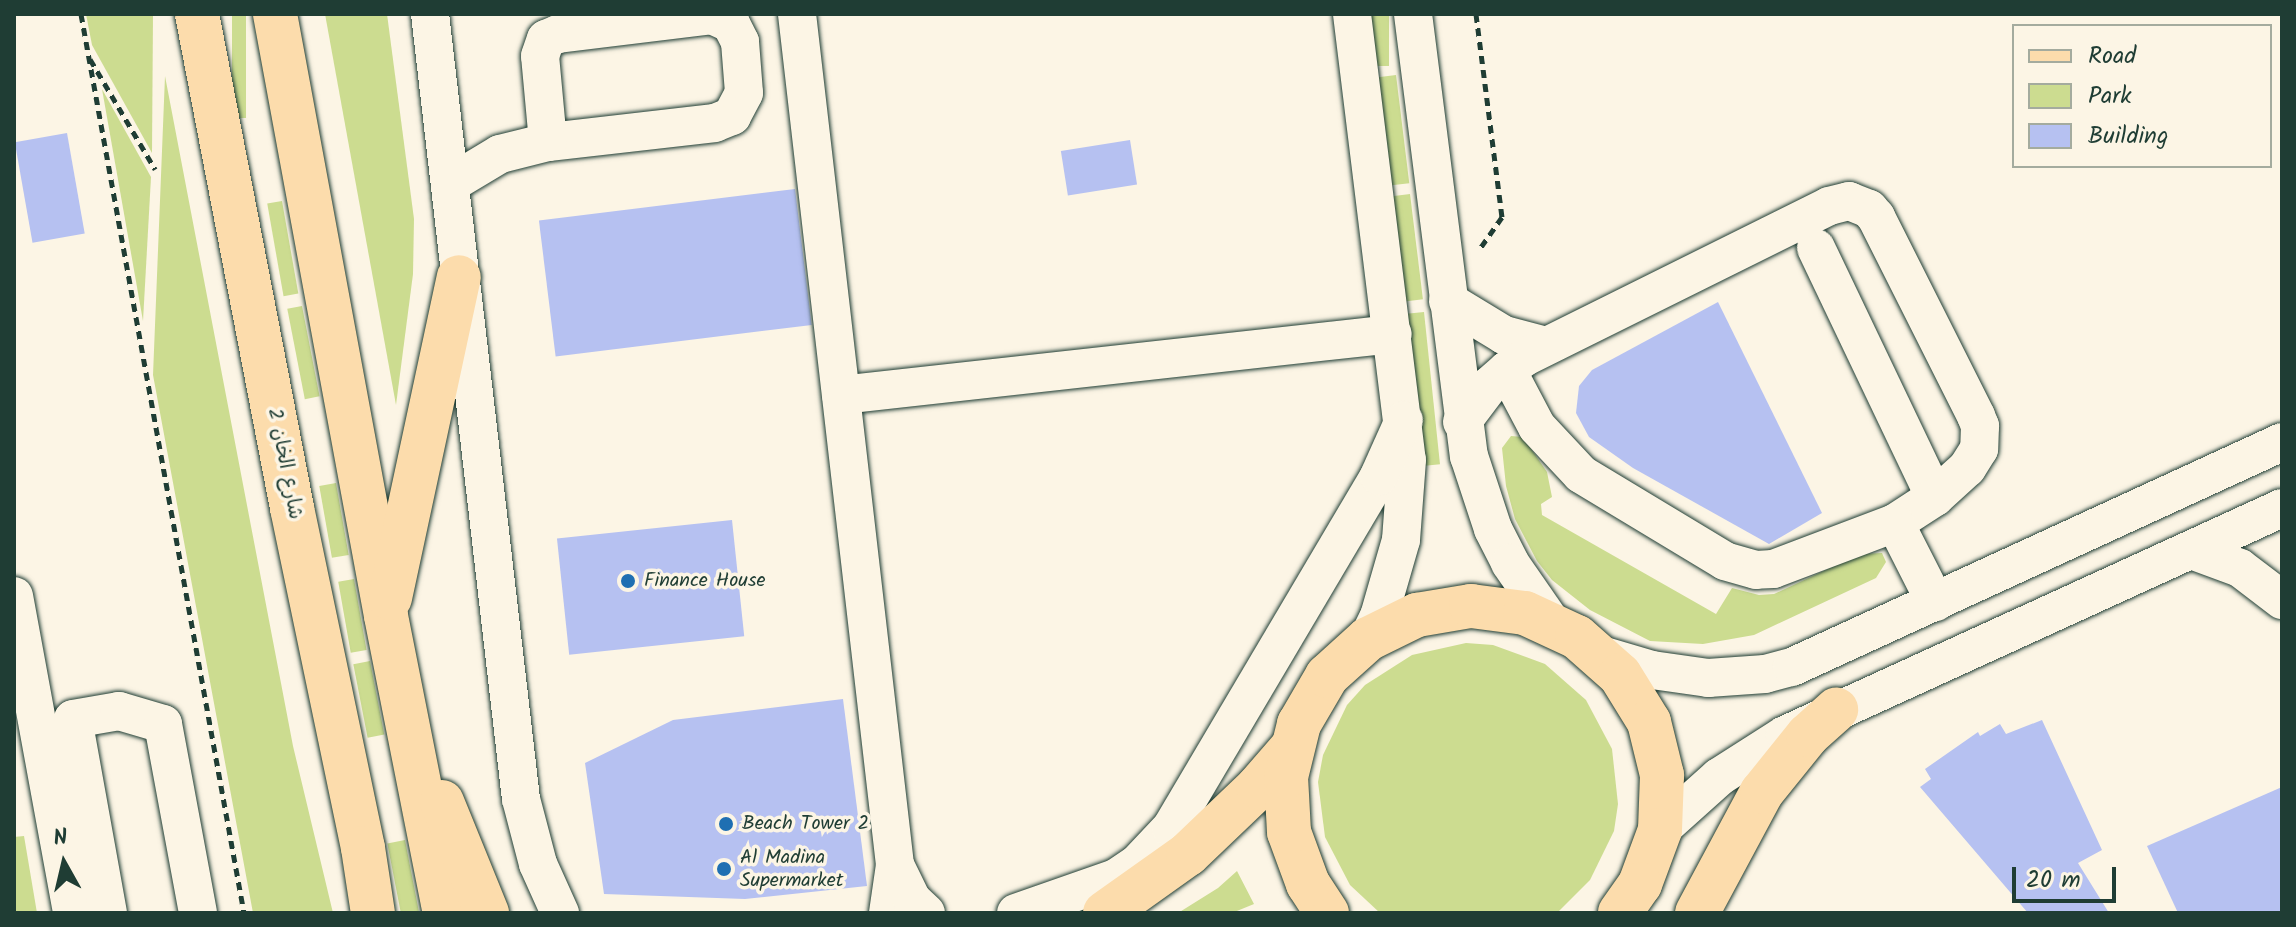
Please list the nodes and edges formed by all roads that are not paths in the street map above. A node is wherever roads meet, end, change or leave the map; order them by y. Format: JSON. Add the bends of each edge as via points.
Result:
{"nodes":[{"id":1,"x":197,"y":14,"type":"edge"},
{"id":2,"x":275,"y":14,"type":"edge"},
{"id":3,"x":430,"y":14,"type":"edge"},
{"id":4,"x":797,"y":14,"type":"edge"},
{"id":5,"x":1352,"y":14,"type":"edge"},
{"id":6,"x":1413,"y":14,"type":"edge"},
{"id":7,"x":548,"y":142,"type":"junction"},
{"id":8,"x":450,"y":184,"type":"junction"},
{"id":9,"x":1816,"y":248,"type":"dead end"},
{"id":10,"x":459,"y":277,"type":"junction"},
{"id":11,"x":1448,"y":301,"type":"junction"},
{"id":12,"x":1393,"y":334,"type":"junction"},
{"id":13,"x":1546,"y":346,"type":"junction"},
{"id":14,"x":1507,"y":370,"type":"junction"},
{"id":15,"x":841,"y":395,"type":"junction"},
{"id":16,"x":1404,"y":420,"type":"junction"},
{"id":17,"x":1462,"y":422,"type":"junction"},
{"id":18,"x":2282,"y":442,"type":"edge"},
{"id":19,"x":1935,"y":497,"type":"junction"},
{"id":20,"x":2282,"y":508,"type":"edge"},
{"id":21,"x":1895,"y":523,"type":"junction"},
{"id":22,"x":2191,"y":550,"type":"junction"},
{"id":23,"x":14,"y":596,"type":"edge"},
{"id":24,"x":2282,"y":600,"type":"edge"},
{"id":25,"x":1935,"y":602,"type":"junction"},
{"id":26,"x":386,"y":616,"type":"junction"},
{"id":27,"x":1551,"y":622,"type":"junction"},
{"id":28,"x":1368,"y":639,"type":"junction"},
{"id":29,"x":1601,"y":655,"type":"junction"},
{"id":30,"x":401,"y":695,"type":"junction"},
{"id":31,"x":1836,"y":710,"type":"junction"},
{"id":32,"x":1290,"y":750,"type":"junction"},
{"id":33,"x":521,"y":799,"type":"junction"},
{"id":34,"x":1660,"y":830,"type":"junction"},
{"id":35,"x":895,"y":865,"type":"junction"},
{"id":36,"x":72,"y":913,"type":"edge"},
{"id":37,"x":108,"y":913,"type":"edge"},
{"id":38,"x":198,"y":913,"type":"edge"},
{"id":39,"x":373,"y":913,"type":"edge"},
{"id":40,"x":445,"y":913,"type":"edge"},
{"id":41,"x":487,"y":913,"type":"edge"},
{"id":42,"x":528,"y":913,"type":"edge"},
{"id":43,"x":560,"y":913,"type":"edge"},
{"id":44,"x":888,"y":913,"type":"edge"},
{"id":45,"x":926,"y":913,"type":"edge"},
{"id":46,"x":1016,"y":913,"type":"edge"},
{"id":47,"x":1105,"y":913,"type":"edge"},
{"id":48,"x":1327,"y":913,"type":"edge"},
{"id":49,"x":1620,"y":913,"type":"edge"},
{"id":50,"x":1697,"y":913,"type":"edge"}],
"edges":[{"from":1,"to":39,"type":"main road","name":"شارع الخان 2"},
{"from":2,"to":26,"type":"main road"},
{"from":3,"to":8,"type":"street"},
{"from":4,"to":15,"type":"street"},
{"from":5,"to":12,"type":"street"},
{"from":6,"to":11,"type":"street"},
{"from":7,"to":7,"type":"street","via":[[715,123],[732,116],[744,93],[737,33],[712,15],[551,35],[540,49]]},
{"from":7,"to":8,"type":"street","via":[[500,154]]},
{"from":8,"to":10,"type":"street"},
{"from":9,"to":19,"type":"street"},
{"from":10,"to":26,"type":"main road"},
{"from":10,"to":33,"type":"street"},
{"from":11,"to":13,"type":"street","via":[[1504,335]]},
{"from":11,"to":17,"type":"street"},
{"from":12,"to":15,"type":"street"},
{"from":12,"to":16,"type":"street"},
{"from":13,"to":14,"type":"street"},
{"from":13,"to":19,"type":"street","via":[[1829,206],[1860,203],[1876,217],[1980,426],[1974,460]]},
{"from":14,"to":17,"type":"street"},
{"from":14,"to":21,"type":"street","via":[[1537,427],[1581,474],[1740,567],[1773,569]]},
{"from":15,"to":35,"type":"street"},
{"from":16,"to":28,"type":"street","via":[[1401,540]]},
{"from":16,"to":46,"type":"street","via":[[1379,476],[1171,828],[1116,878]]},
{"from":17,"to":27,"type":"street","via":[[1493,529]]},
{"from":18,"to":25,"type":"street"},
{"from":19,"to":21,"type":"street"},
{"from":20,"to":22,"type":"street"},
{"from":21,"to":25,"type":"street"},
{"from":22,"to":24,"type":"street","via":[[2240,568]]},
{"from":22,"to":31,"type":"street"},
{"from":23,"to":36,"type":"street"},
{"from":25,"to":29,"type":"street","via":[[1819,657],[1765,674],[1679,676]]},
{"from":26,"to":30,"type":"main road"},
{"from":27,"to":28,"type":"main road","via":[[1498,608],[1444,608]]},
{"from":27,"to":29,"type":"main road"},
{"from":28,"to":32,"type":"main road","via":[[1319,687]]},
{"from":29,"to":34,"type":"main road","via":[[1636,697],[1657,748],[1662,775]]},
{"from":30,"to":40,"type":"main road"},
{"from":30,"to":41,"type":"main road"},
{"from":31,"to":34,"type":"street","via":[[1751,755]]},
{"from":31,"to":50,"type":"main road","via":[[1762,792]]},
{"from":32,"to":47,"type":"main road","via":[[1197,846]]},
{"from":32,"to":48,"type":"main road","via":[[1285,805],[1289,832],[1308,884]]},
{"from":33,"to":42,"type":"street"},
{"from":33,"to":43,"type":"street","via":[[538,864]]},
{"from":34,"to":49,"type":"main road","via":[[1640,884]]},
{"from":35,"to":44,"type":"street"},
{"from":35,"to":45,"type":"street","via":[[912,900]]},
{"from":37,"to":38,"type":"street","via":[[73,719],[119,711],[163,724]]}]}
